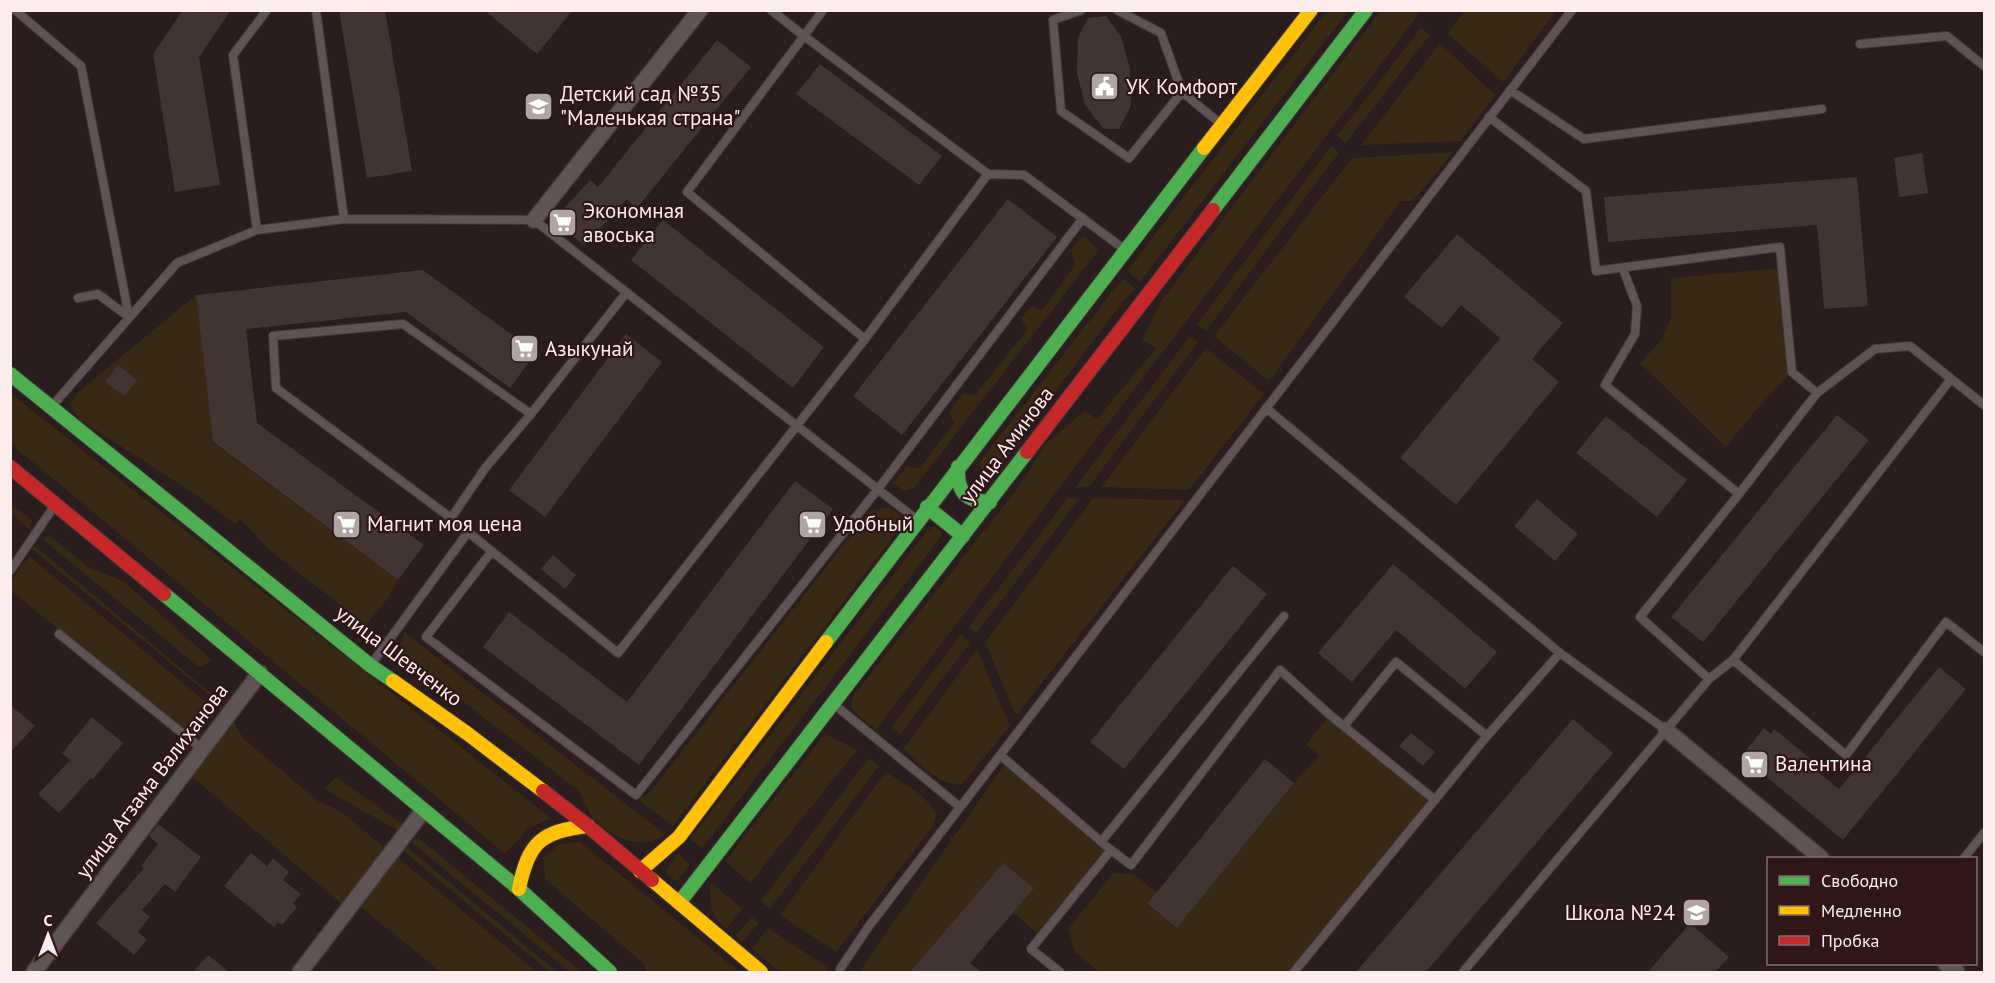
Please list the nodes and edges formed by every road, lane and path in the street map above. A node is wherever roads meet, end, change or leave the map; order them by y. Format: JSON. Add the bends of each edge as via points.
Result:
{"nodes":[{"id":1,"x":15,"y":10,"type":"edge"},
{"id":2,"x":267,"y":10,"type":"edge"},
{"id":3,"x":316,"y":10,"type":"edge"},
{"id":4,"x":700,"y":10,"type":"edge"},
{"id":5,"x":771,"y":10,"type":"edge"},
{"id":6,"x":823,"y":10,"type":"edge"},
{"id":7,"x":1081,"y":10,"type":"edge"},
{"id":8,"x":1117,"y":10,"type":"edge"},
{"id":9,"x":1311,"y":10,"type":"edge"},
{"id":10,"x":1366,"y":10,"type":"edge"},
{"id":11,"x":1572,"y":10,"type":"edge"},
{"id":12,"x":804,"y":36,"type":"junction"},
{"id":13,"x":1860,"y":44,"type":"dead end"},
{"id":14,"x":1984,"y":66,"type":"edge"},
{"id":15,"x":1510,"y":90,"type":"junction"},
{"id":16,"x":1182,"y":92,"type":"junction"},
{"id":17,"x":1822,"y":109,"type":"dead end"},
{"id":18,"x":1489,"y":117,"type":"junction"},
{"id":19,"x":1223,"y":126,"type":"junction"},
{"id":20,"x":988,"y":174,"type":"junction"},
{"id":21,"x":1083,"y":218,"type":"junction"},
{"id":22,"x":344,"y":219,"type":"junction"},
{"id":23,"x":534,"y":219,"type":"junction"},
{"id":24,"x":257,"y":230,"type":"junction"},
{"id":25,"x":1126,"y":250,"type":"junction"},
{"id":26,"x":1623,"y":269,"type":"junction"},
{"id":27,"x":626,"y":293,"type":"junction"},
{"id":28,"x":78,"y":298,"type":"dead end"},
{"id":29,"x":129,"y":317,"type":"junction"},
{"id":30,"x":865,"y":339,"type":"junction"},
{"id":31,"x":10,"y":374,"type":"edge"},
{"id":32,"x":1951,"y":379,"type":"junction"},
{"id":33,"x":1817,"y":393,"type":"junction"},
{"id":34,"x":1984,"y":405,"type":"edge"},
{"id":35,"x":52,"y":407,"type":"junction"},
{"id":36,"x":1266,"y":408,"type":"junction"},
{"id":37,"x":531,"y":414,"type":"junction"},
{"id":38,"x":796,"y":426,"type":"junction"},
{"id":39,"x":10,"y":467,"type":"edge"},
{"id":40,"x":958,"y":467,"type":"junction"},
{"id":41,"x":878,"y":489,"type":"junction"},
{"id":42,"x":1739,"y":494,"type":"junction"},
{"id":43,"x":990,"y":502,"type":"junction"},
{"id":44,"x":56,"y":504,"type":"junction"},
{"id":45,"x":927,"y":507,"type":"junction"},
{"id":46,"x":451,"y":518,"type":"junction"},
{"id":47,"x":918,"y":520,"type":"junction"},
{"id":48,"x":468,"y":532,"type":"junction"},
{"id":49,"x":963,"y":536,"type":"junction"},
{"id":50,"x":492,"y":551,"type":"junction"},
{"id":51,"x":10,"y":571,"type":"edge"},
{"id":52,"x":1284,"y":616,"type":"dead end"},
{"id":53,"x":59,"y":634,"type":"dead end"},
{"id":54,"x":1984,"y":651,"type":"edge"},
{"id":55,"x":1560,"y":653,"type":"junction"},
{"id":56,"x":1733,"y":660,"type":"junction"},
{"id":57,"x":371,"y":666,"type":"junction"},
{"id":58,"x":260,"y":674,"type":"junction"},
{"id":59,"x":1709,"y":679,"type":"junction"},
{"id":60,"x":834,"y":704,"type":"junction"},
{"id":61,"x":1344,"y":726,"type":"junction"},
{"id":62,"x":1666,"y":730,"type":"junction"},
{"id":63,"x":1487,"y":736,"type":"junction"},
{"id":64,"x":202,"y":748,"type":"junction"},
{"id":65,"x":1000,"y":755,"type":"junction"},
{"id":66,"x":1435,"y":800,"type":"junction"},
{"id":67,"x":960,"y":807,"type":"junction"},
{"id":68,"x":423,"y":812,"type":"junction"},
{"id":69,"x":588,"y":826,"type":"junction"},
{"id":70,"x":1984,"y":833,"type":"edge"},
{"id":71,"x":1101,"y":842,"type":"junction"},
{"id":72,"x":1111,"y":850,"type":"junction"},
{"id":73,"x":1820,"y":857,"type":"edge"},
{"id":74,"x":1965,"y":857,"type":"edge"},
{"id":75,"x":640,"y":871,"type":"junction"},
{"id":76,"x":519,"y":889,"type":"junction"},
{"id":77,"x":679,"y":903,"type":"junction"},
{"id":78,"x":34,"y":972,"type":"edge"},
{"id":79,"x":300,"y":972,"type":"edge"},
{"id":80,"x":610,"y":972,"type":"edge"},
{"id":81,"x":761,"y":972,"type":"edge"},
{"id":82,"x":840,"y":972,"type":"edge"},
{"id":83,"x":1060,"y":972,"type":"edge"},
{"id":84,"x":1294,"y":972,"type":"edge"},
{"id":85,"x":1463,"y":972,"type":"edge"}],
"edges":[{"from":1,"to":29,"type":"lane","via":[[81,66]]},
{"from":2,"to":24,"type":"lane","via":[[233,55]]},
{"from":3,"to":22,"type":"lane"},
{"from":4,"to":23,"type":"street"},
{"from":5,"to":12,"type":"lane"},
{"from":6,"to":12,"type":"lane"},
{"from":7,"to":16,"type":"lane","via":[[1053,20],[1061,111],[1129,158]]},
{"from":8,"to":16,"type":"lane","via":[[1161,33]]},
{"from":9,"to":19,"type":"street","name":"улица Аминова"},
{"from":10,"to":43,"type":"street","name":"улица Аминова"},
{"from":11,"to":15,"type":"lane"},
{"from":12,"to":20,"type":"lane"},
{"from":12,"to":30,"type":"lane","via":[[687,192]]},
{"from":13,"to":14,"type":"lane","via":[[1947,36]]},
{"from":15,"to":17,"type":"lane","via":[[1584,139]]},
{"from":15,"to":18,"type":"lane"},
{"from":16,"to":19,"type":"lane"},
{"from":18,"to":26,"type":"lane","via":[[1586,191],[1596,271]]},
{"from":18,"to":36,"type":"lane"},
{"from":19,"to":25,"type":"street","name":"улица Аминова"},
{"from":20,"to":21,"type":"lane","via":[[1024,175]]},
{"from":20,"to":30,"type":"lane"},
{"from":21,"to":25,"type":"lane"},
{"from":21,"to":41,"type":"lane"},
{"from":22,"to":23,"type":"lane"},
{"from":22,"to":24,"type":"lane"},
{"from":23,"to":27,"type":"lane"},
{"from":24,"to":29,"type":"lane","via":[[177,263]]},
{"from":25,"to":40,"type":"street","name":"улица Аминова"},
{"from":26,"to":33,"type":"lane","via":[[1780,247],[1791,372]]},
{"from":26,"to":42,"type":"lane","via":[[1637,306],[1635,334],[1605,385]]},
{"from":27,"to":37,"type":"lane"},
{"from":27,"to":38,"type":"lane"},
{"from":28,"to":29,"type":"lane","via":[[98,294]]},
{"from":29,"to":35,"type":"lane"},
{"from":30,"to":38,"type":"lane"},
{"from":31,"to":35,"type":"street","name":"улица Шевченко"},
{"from":32,"to":33,"type":"lane","via":[[1910,346],[1875,349]]},
{"from":32,"to":34,"type":"lane"},
{"from":32,"to":56,"type":"lane"},
{"from":33,"to":42,"type":"lane"},
{"from":35,"to":57,"type":"street","name":"улица Шевченко"},
{"from":36,"to":55,"type":"lane"},
{"from":36,"to":65,"type":"lane"},
{"from":37,"to":46,"type":"lane","via":[[486,467]]},
{"from":37,"to":46,"type":"lane","via":[[403,324],[273,336],[276,388]]},
{"from":38,"to":41,"type":"lane"},
{"from":38,"to":50,"type":"lane","via":[[618,653]]},
{"from":39,"to":44,"type":"street"},
{"from":40,"to":43,"type":"street","via":[[956,482],[964,495],[976,502]]},
{"from":40,"to":45,"type":"street","name":"улица Аминова"},
{"from":41,"to":47,"type":"lane"},
{"from":41,"to":50,"type":"lane","via":[[636,795],[426,637]]},
{"from":42,"to":59,"type":"lane","via":[[1640,617]]},
{"from":43,"to":49,"type":"street","name":"улица Аминова"},
{"from":44,"to":51,"type":"lane"},
{"from":44,"to":58,"type":"street"},
{"from":45,"to":47,"type":"street","name":"улица Аминова"},
{"from":45,"to":49,"type":"street"},
{"from":46,"to":48,"type":"lane"},
{"from":47,"to":75,"type":"street","name":"улица Аминова","via":[[679,837]]},
{"from":48,"to":50,"type":"lane"},
{"from":48,"to":57,"type":"lane"},
{"from":49,"to":60,"type":"street","name":"улица Аминова"},
{"from":52,"to":71,"type":"lane"},
{"from":53,"to":64,"type":"lane"},
{"from":54,"to":56,"type":"lane","via":[[1946,622],[1846,755]]},
{"from":55,"to":62,"type":"lane"},
{"from":55,"to":63,"type":"lane"},
{"from":56,"to":59,"type":"lane"},
{"from":57,"to":69,"type":"street","name":"улица Шевченко"},
{"from":58,"to":64,"type":"street","name":"улица Агзама Валиханова"},
{"from":58,"to":68,"type":"street"},
{"from":59,"to":62,"type":"lane"},
{"from":60,"to":67,"type":"lane"},
{"from":60,"to":77,"type":"street","name":"улица Аминова"},
{"from":61,"to":63,"type":"lane","via":[[1396,662]]},
{"from":61,"to":66,"type":"lane"},
{"from":61,"to":72,"type":"lane","via":[[1280,670],[1131,865]]},
{"from":62,"to":73,"type":"street"},
{"from":62,"to":85,"type":"lane"},
{"from":63,"to":66,"type":"lane"},
{"from":64,"to":78,"type":"street","name":"улица Агзама Валиханова"},
{"from":65,"to":67,"type":"lane"},
{"from":65,"to":71,"type":"lane"},
{"from":66,"to":84,"type":"lane"},
{"from":67,"to":82,"type":"lane","via":[[869,926]]},
{"from":68,"to":76,"type":"street"},
{"from":68,"to":79,"type":"street"},
{"from":69,"to":75,"type":"street","name":"улица Шевченко"},
{"from":69,"to":76,"type":"street","via":[[567,828],[537,841],[526,857]]},
{"from":70,"to":74,"type":"lane"},
{"from":71,"to":72,"type":"lane"},
{"from":72,"to":83,"type":"lane","via":[[1031,948]]},
{"from":75,"to":77,"type":"street","name":"улица Шевченко"},
{"from":76,"to":80,"type":"street"},
{"from":77,"to":81,"type":"street","name":"улица Шевченко"}]}
